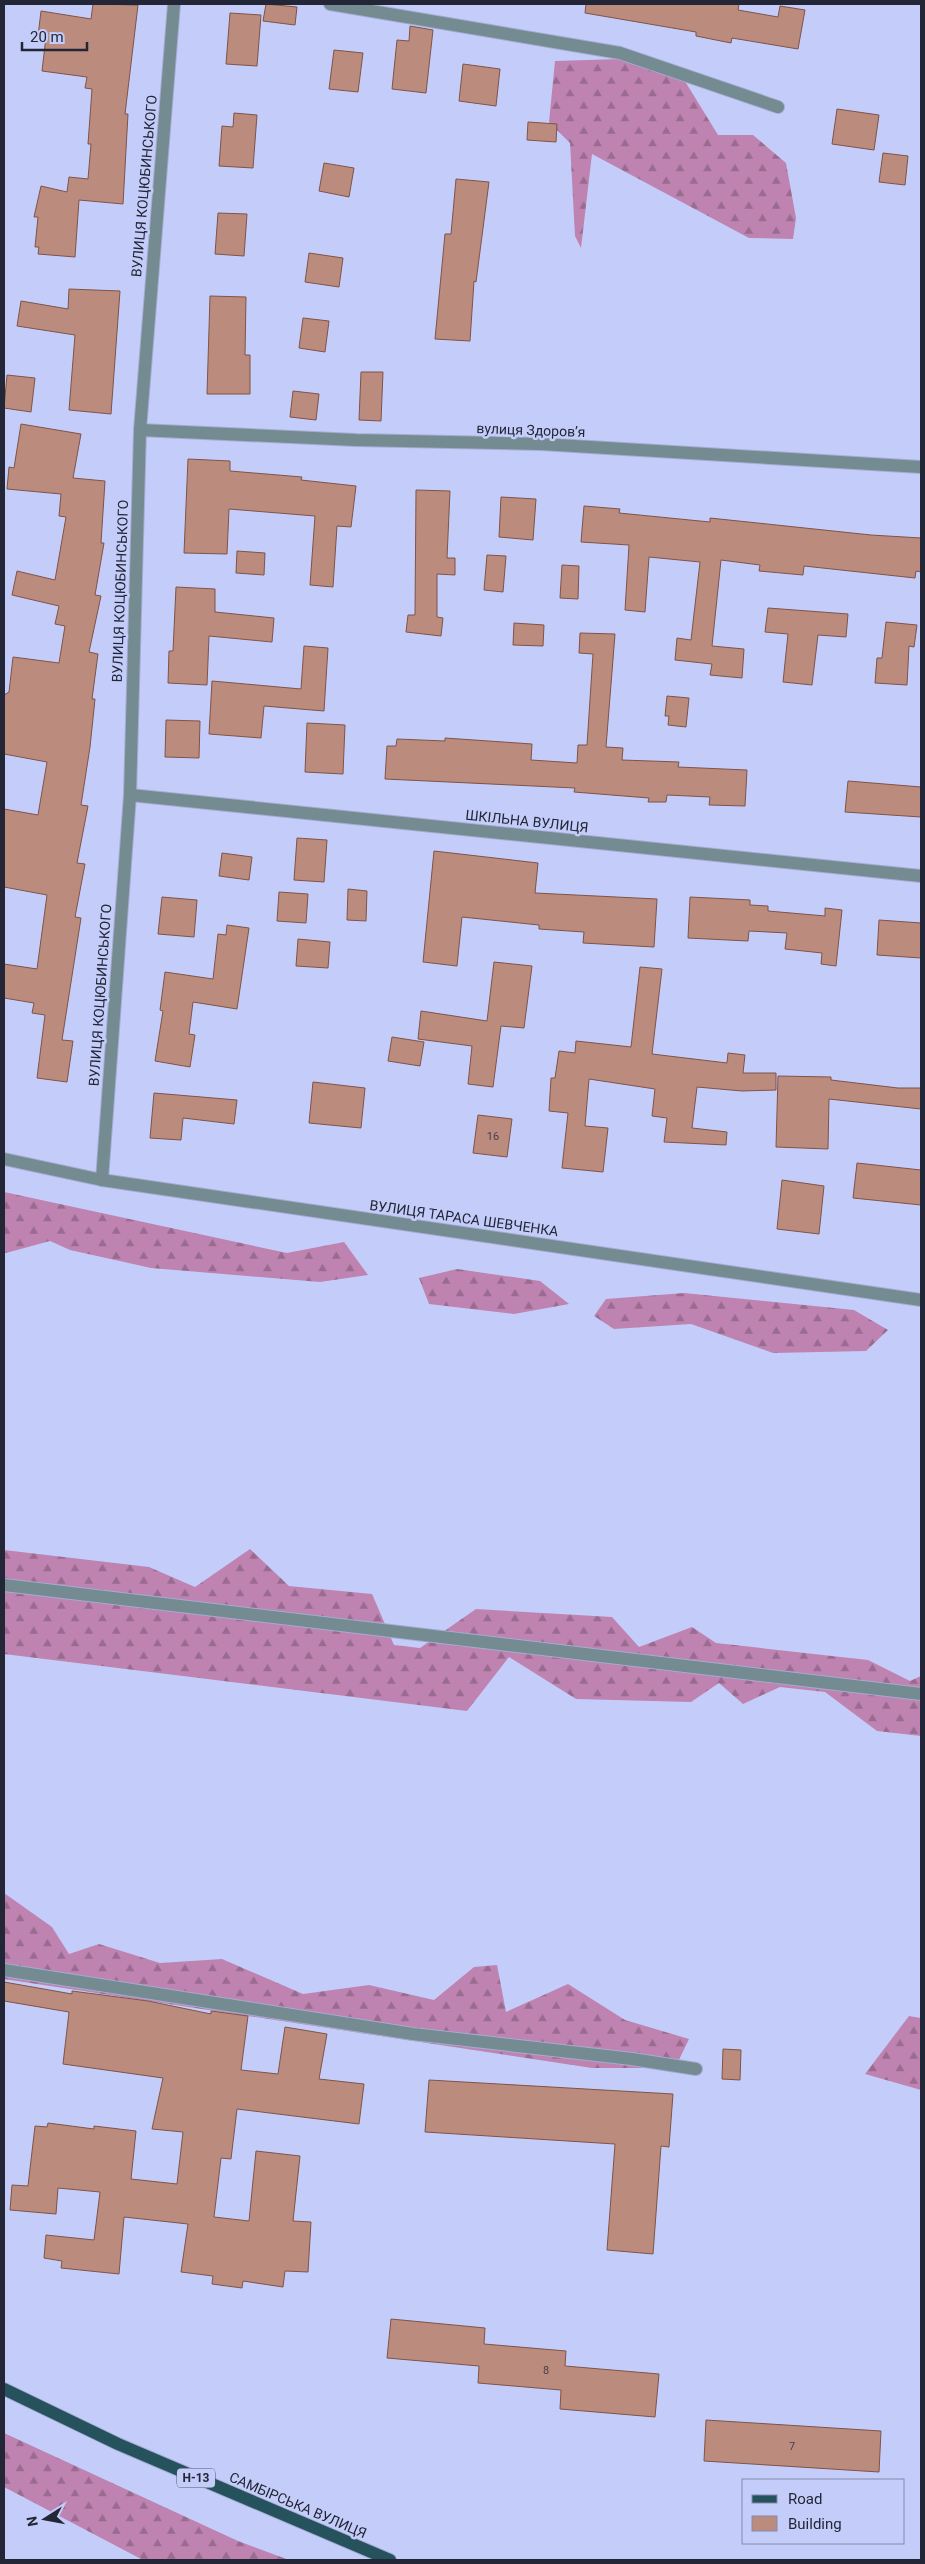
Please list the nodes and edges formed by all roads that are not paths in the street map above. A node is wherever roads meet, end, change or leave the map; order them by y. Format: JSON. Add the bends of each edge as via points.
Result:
{"nodes":[{"id":1,"x":174,"y":4,"type":"edge"},
{"id":2,"x":330,"y":4,"type":"edge"},
{"id":3,"x":778,"y":107,"type":"dead end"},
{"id":4,"x":140,"y":430,"type":"junction"},
{"id":5,"x":921,"y":467,"type":"edge"},
{"id":6,"x":130,"y":796,"type":"junction"},
{"id":7,"x":921,"y":876,"type":"edge"},
{"id":8,"x":4,"y":1159,"type":"edge"},
{"id":9,"x":102,"y":1180,"type":"junction"},
{"id":10,"x":921,"y":1300,"type":"edge"},
{"id":11,"x":4,"y":1585,"type":"edge"},
{"id":12,"x":921,"y":1694,"type":"edge"},
{"id":13,"x":4,"y":1970,"type":"edge"},
{"id":14,"x":696,"y":2069,"type":"dead end"},
{"id":15,"x":4,"y":2389,"type":"edge"},
{"id":16,"x":390,"y":2560,"type":"edge"}],
"edges":[{"from":1,"to":4,"type":"street","name":"ВУЛИЦЯ КОЦЮБИНСЬКОГО"},
{"from":2,"to":3,"type":"street","via":[[620,54]]},
{"from":4,"to":5,"type":"street","name":"вулиця Здоровʼя","via":[[541,444]]},
{"from":4,"to":6,"type":"street","name":"ВУЛИЦЯ КОЦЮБИНСЬКОГО"},
{"from":6,"to":7,"type":"street","name":"ШКІЛЬНА ВУЛИЦЯ"},
{"from":6,"to":9,"type":"street","name":"ВУЛИЦЯ КОЦЮБИНСЬКОГО"},
{"from":8,"to":9,"type":"street","name":"ВУЛИЦЯ ТАРАСА ШЕВЧЕНКА"},
{"from":9,"to":10,"type":"street","name":"ВУЛИЦЯ ТАРАСА ШЕВЧЕНКА"},
{"from":11,"to":12,"type":"street"},
{"from":13,"to":14,"type":"street","via":[[413,2034]]},
{"from":15,"to":16,"type":"main road","name":"САМБІРСЬКА ВУЛИЦЯ","number":"Н-13","via":[[118,2444]]}]}
